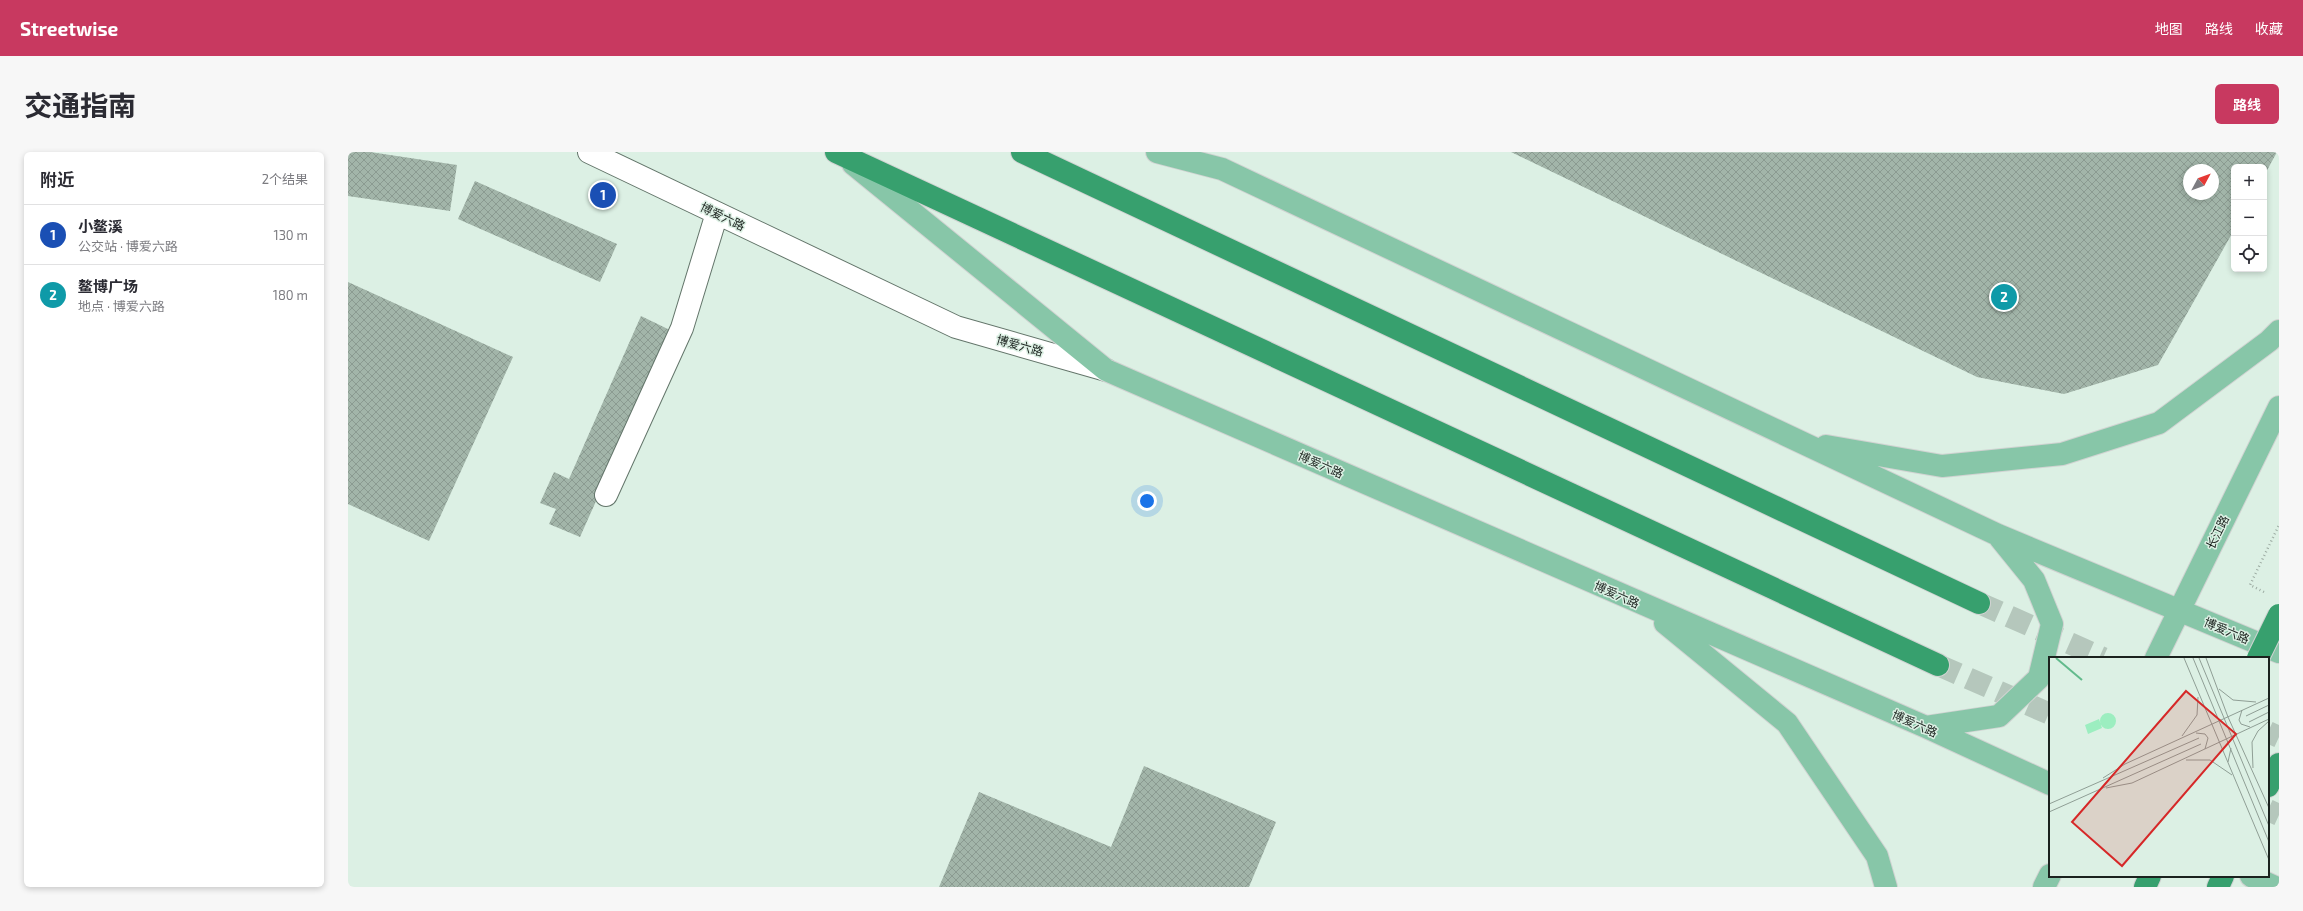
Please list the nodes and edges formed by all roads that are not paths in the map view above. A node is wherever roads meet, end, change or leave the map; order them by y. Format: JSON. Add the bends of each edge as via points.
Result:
{"nodes":[{"id":1,"x":589,"y":152,"type":"edge"},
{"id":2,"x":1022,"y":152,"type":"edge"},
{"id":3,"x":1157,"y":152,"type":"edge"},
{"id":4,"x":1200,"y":152,"type":"edge"},
{"id":5,"x":839,"y":153,"type":"edge"},
{"id":6,"x":1222,"y":169,"type":"junction"},
{"id":7,"x":717,"y":213,"type":"junction"},
{"id":8,"x":2279,"y":331,"type":"edge"},
{"id":9,"x":1106,"y":370,"type":"junction"},
{"id":10,"x":2279,"y":407,"type":"edge"},
{"id":11,"x":1798,"y":440,"type":"junction"},
{"id":12,"x":606,"y":495,"type":"dead end"},
{"id":13,"x":1998,"y":535,"type":"junction"},
{"id":14,"x":1979,"y":602,"type":"tunnel mouth"},
{"id":15,"x":1646,"y":607,"type":"junction"},
{"id":16,"x":2180,"y":611,"type":"junction"},
{"id":17,"x":2279,"y":615,"type":"edge"},
{"id":18,"x":2271,"y":654,"type":"edge"},
{"id":19,"x":2157,"y":657,"type":"edge"},
{"id":20,"x":1938,"y":665,"type":"tunnel mouth"},
{"id":21,"x":1926,"y":727,"type":"junction"},
{"id":22,"x":2279,"y":764,"type":"edge"},
{"id":23,"x":2049,"y":784,"type":"edge"},
{"id":24,"x":2269,"y":784,"type":"edge"},
{"id":25,"x":2049,"y":877,"type":"edge"},
{"id":26,"x":2150,"y":877,"type":"edge"},
{"id":27,"x":2223,"y":877,"type":"edge"},
{"id":28,"x":2253,"y":877,"type":"edge"},
{"id":29,"x":2279,"y":879,"type":"edge"},
{"id":30,"x":1886,"y":887,"type":"edge"},
{"id":31,"x":2044,"y":887,"type":"edge"},
{"id":32,"x":2145,"y":887,"type":"edge"},
{"id":33,"x":2218,"y":887,"type":"edge"},
{"id":34,"x":2275,"y":887,"type":"edge"}],
"edges":[{"from":1,"to":7,"type":"street","name":"博爱六路"},
{"from":2,"to":14,"type":"highway"},
{"from":3,"to":6,"type":"main road"},
{"from":4,"to":6,"type":"street","name":"博爱六路"},
{"from":5,"to":9,"type":"main road"},
{"from":5,"to":20,"type":"highway"},
{"from":6,"to":11,"type":"main road","name":"博爱六路"},
{"from":7,"to":9,"type":"street","name":"博爱六路","via":[[956,327]]},
{"from":7,"to":12,"type":"street","via":[[682,328]]},
{"from":8,"to":11,"type":"main road","via":[[2159,423],[2062,454],[1942,466]]},
{"from":9,"to":15,"type":"main road","name":"博爱六路"},
{"from":10,"to":16,"type":"main road","name":"长江路"},
{"from":11,"to":13,"type":"main road","name":"博爱六路"},
{"from":13,"to":16,"type":"main road","name":"博爱六路"},
{"from":13,"to":21,"type":"main road","via":[[2034,580],[2052,624],[2039,678],[1999,716]]},
{"from":15,"to":21,"type":"main road","name":"博爱六路"},
{"from":15,"to":30,"type":"main road","via":[[1786,723],[1877,856]]},
{"from":16,"to":18,"type":"main road","name":"博爱六路"},
{"from":16,"to":19,"type":"main road","name":"长江路"},
{"from":17,"to":18,"type":"highway","bridge":true},
{"from":21,"to":23,"type":"main road","name":"博爱六路"},
{"from":22,"to":24,"type":"highway"},
{"from":25,"to":31,"type":"main road"},
{"from":26,"to":32,"type":"highway"},
{"from":27,"to":33,"type":"highway"},
{"from":28,"to":34,"type":"main road"},
{"from":29,"to":34,"type":"main road"}]}
